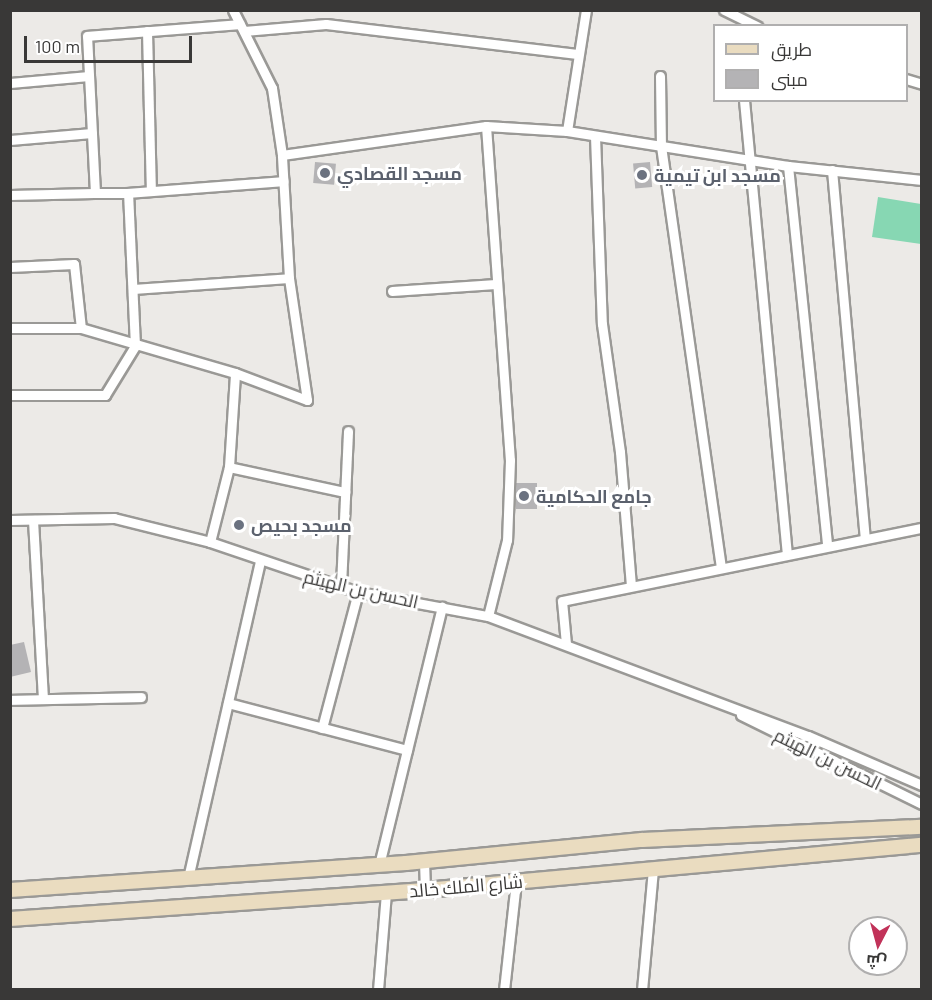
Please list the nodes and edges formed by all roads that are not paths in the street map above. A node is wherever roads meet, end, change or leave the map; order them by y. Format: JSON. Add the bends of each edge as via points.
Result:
{"nodes":[{"id":1,"x":233,"y":10,"type":"edge"},
{"id":2,"x":586,"y":10,"type":"edge"},
{"id":3,"x":724,"y":10,"type":"edge"},
{"id":4,"x":754,"y":24,"type":"edge"},
{"id":5,"x":242,"y":28,"type":"junction"},
{"id":6,"x":147,"y":31,"type":"junction"},
{"id":7,"x":577,"y":54,"type":"junction"},
{"id":8,"x":89,"y":76,"type":"junction"},
{"id":9,"x":660,"y":76,"type":"dead end"},
{"id":10,"x":10,"y":84,"type":"edge"},
{"id":11,"x":744,"y":102,"type":"edge"},
{"id":12,"x":486,"y":126,"type":"junction"},
{"id":13,"x":567,"y":131,"type":"junction"},
{"id":14,"x":92,"y":133,"type":"junction"},
{"id":15,"x":595,"y":136,"type":"junction"},
{"id":16,"x":10,"y":140,"type":"edge"},
{"id":17,"x":661,"y":146,"type":"junction"},
{"id":18,"x":282,"y":155,"type":"junction"},
{"id":19,"x":747,"y":159,"type":"junction"},
{"id":20,"x":788,"y":166,"type":"junction"},
{"id":21,"x":832,"y":170,"type":"junction"},
{"id":22,"x":921,"y":180,"type":"edge"},
{"id":23,"x":284,"y":181,"type":"junction"},
{"id":24,"x":151,"y":191,"type":"junction"},
{"id":25,"x":94,"y":193,"type":"junction"},
{"id":26,"x":128,"y":193,"type":"junction"},
{"id":27,"x":10,"y":195,"type":"edge"},
{"id":28,"x":10,"y":267,"type":"edge"},
{"id":29,"x":289,"y":278,"type":"junction"},
{"id":30,"x":496,"y":284,"type":"junction"},
{"id":31,"x":133,"y":289,"type":"junction"},
{"id":32,"x":392,"y":291,"type":"dead end"},
{"id":33,"x":10,"y":328,"type":"edge"},
{"id":34,"x":81,"y":328,"type":"junction"},
{"id":35,"x":135,"y":346,"type":"junction"},
{"id":36,"x":235,"y":373,"type":"junction"},
{"id":37,"x":10,"y":395,"type":"edge"},
{"id":38,"x":348,"y":431,"type":"dead end"},
{"id":39,"x":229,"y":467,"type":"junction"},
{"id":40,"x":345,"y":492,"type":"junction"},
{"id":41,"x":10,"y":520,"type":"edge"},
{"id":42,"x":33,"y":520,"type":"junction"},
{"id":43,"x":921,"y":528,"type":"edge"},
{"id":44,"x":865,"y":538,"type":"junction"},
{"id":45,"x":210,"y":542,"type":"junction"},
{"id":46,"x":827,"y":545,"type":"junction"},
{"id":47,"x":787,"y":553,"type":"junction"},
{"id":48,"x":260,"y":562,"type":"junction"},
{"id":49,"x":721,"y":567,"type":"junction"},
{"id":50,"x":631,"y":585,"type":"junction"},
{"id":51,"x":341,"y":586,"type":"junction"},
{"id":52,"x":358,"y":592,"type":"junction"},
{"id":53,"x":442,"y":607,"type":"junction"},
{"id":54,"x":488,"y":616,"type":"junction"},
{"id":55,"x":566,"y":644,"type":"junction"},
{"id":56,"x":704,"y":695,"type":"junction"},
{"id":57,"x":141,"y":697,"type":"dead end"},
{"id":58,"x":43,"y":699,"type":"junction"},
{"id":59,"x":10,"y":700,"type":"edge"},
{"id":60,"x":228,"y":703,"type":"junction"},
{"id":61,"x":322,"y":728,"type":"junction"},
{"id":62,"x":407,"y":750,"type":"junction"},
{"id":63,"x":921,"y":785,"type":"edge"},
{"id":64,"x":921,"y":804,"type":"edge"},
{"id":65,"x":921,"y":827,"type":"edge"},
{"id":66,"x":921,"y":845,"type":"edge"},
{"id":67,"x":424,"y":861,"type":"junction"},
{"id":68,"x":379,"y":865,"type":"junction"},
{"id":69,"x":653,"y":868,"type":"junction"},
{"id":70,"x":188,"y":878,"type":"junction"},
{"id":71,"x":516,"y":881,"type":"junction"},
{"id":72,"x":10,"y":890,"type":"edge"},
{"id":73,"x":425,"y":890,"type":"junction"},
{"id":74,"x":386,"y":893,"type":"junction"},
{"id":75,"x":10,"y":919,"type":"edge"},
{"id":76,"x":378,"y":990,"type":"edge"},
{"id":77,"x":504,"y":990,"type":"edge"},
{"id":78,"x":642,"y":990,"type":"edge"}],
"edges":[{"from":1,"to":5,"type":"street"},
{"from":2,"to":7,"type":"street"},
{"from":3,"to":4,"type":"street"},
{"from":5,"to":6,"type":"street"},
{"from":5,"to":7,"type":"street","via":[[326,24]]},
{"from":5,"to":18,"type":"street","via":[[272,88]]},
{"from":6,"to":8,"type":"street","via":[[87,36]]},
{"from":6,"to":24,"type":"street"},
{"from":7,"to":13,"type":"street"},
{"from":8,"to":10,"type":"street"},
{"from":8,"to":14,"type":"street"},
{"from":9,"to":17,"type":"street"},
{"from":11,"to":19,"type":"street"},
{"from":12,"to":13,"type":"street"},
{"from":12,"to":18,"type":"street"},
{"from":12,"to":30,"type":"street"},
{"from":13,"to":15,"type":"street"},
{"from":14,"to":16,"type":"street"},
{"from":14,"to":25,"type":"street"},
{"from":15,"to":17,"type":"street"},
{"from":15,"to":50,"type":"street","via":[[602,324],[620,452]]},
{"from":17,"to":19,"type":"street"},
{"from":17,"to":49,"type":"street"},
{"from":18,"to":23,"type":"street"},
{"from":19,"to":20,"type":"street"},
{"from":19,"to":47,"type":"street"},
{"from":20,"to":21,"type":"street"},
{"from":20,"to":46,"type":"street"},
{"from":21,"to":22,"type":"street"},
{"from":21,"to":44,"type":"street"},
{"from":23,"to":24,"type":"street"},
{"from":23,"to":29,"type":"street"},
{"from":24,"to":26,"type":"street"},
{"from":25,"to":26,"type":"street"},
{"from":25,"to":27,"type":"street"},
{"from":26,"to":31,"type":"street"},
{"from":28,"to":34,"type":"street","via":[[74,264]]},
{"from":29,"to":31,"type":"street"},
{"from":29,"to":36,"type":"street","via":[[307,400]]},
{"from":30,"to":32,"type":"street"},
{"from":30,"to":54,"type":"street","via":[[510,460],[507,540]]},
{"from":31,"to":35,"type":"street"},
{"from":33,"to":34,"type":"street"},
{"from":34,"to":35,"type":"street"},
{"from":35,"to":36,"type":"street"},
{"from":35,"to":37,"type":"street","via":[[105,395]]},
{"from":36,"to":39,"type":"street"},
{"from":38,"to":40,"type":"street"},
{"from":39,"to":40,"type":"street"},
{"from":39,"to":45,"type":"street"},
{"from":40,"to":51,"type":"street"},
{"from":41,"to":42,"type":"street","name":"الحسن بن الهيثم"},
{"from":42,"to":45,"type":"street","name":"الحسن بن الهيثم","via":[[114,518]]},
{"from":42,"to":58,"type":"street"},
{"from":43,"to":44,"type":"street"},
{"from":44,"to":46,"type":"street"},
{"from":45,"to":48,"type":"street","name":"الحسن بن الهيثم"},
{"from":46,"to":47,"type":"street"},
{"from":47,"to":49,"type":"street"},
{"from":48,"to":51,"type":"street","name":"الحسن بن الهيثم"},
{"from":48,"to":60,"type":"street"},
{"from":49,"to":50,"type":"street"},
{"from":50,"to":55,"type":"street","via":[[562,601]]},
{"from":51,"to":52,"type":"street","name":"الحسن بن الهيثم"},
{"from":52,"to":53,"type":"street","name":"الحسن بن الهيثم"},
{"from":52,"to":61,"type":"street"},
{"from":53,"to":54,"type":"street","name":"الحسن بن الهيثم"},
{"from":53,"to":62,"type":"street"},
{"from":54,"to":55,"type":"street","name":"الحسن بن الهيثم"},
{"from":55,"to":56,"type":"street","name":"الحسن بن الهيثم"},
{"from":56,"to":63,"type":"street","name":"الحسن بن الهيثم"},
{"from":56,"to":64,"type":"street","name":"الحسن بن الهيثم"},
{"from":57,"to":58,"type":"street"},
{"from":58,"to":59,"type":"street"},
{"from":60,"to":61,"type":"street"},
{"from":60,"to":70,"type":"street"},
{"from":61,"to":62,"type":"street"},
{"from":62,"to":68,"type":"street"},
{"from":65,"to":67,"type":"main road","name":"شارع الملك خالد","via":[[642,840]]},
{"from":66,"to":69,"type":"main road","name":"شارع الملك خالد"},
{"from":67,"to":68,"type":"main road","name":"شارع الملك خالد"},
{"from":67,"to":73,"type":"street"},
{"from":68,"to":70,"type":"main road","name":"شارع الملك خالد"},
{"from":69,"to":71,"type":"main road","name":"شارع الملك خالد"},
{"from":69,"to":78,"type":"street"},
{"from":70,"to":72,"type":"main road","name":"شارع الملك خالد"},
{"from":71,"to":73,"type":"main road","name":"شارع الملك خالد"},
{"from":71,"to":77,"type":"street"},
{"from":73,"to":74,"type":"main road","name":"شارع الملك خالد"},
{"from":74,"to":75,"type":"main road","name":"شارع الملك خالد"},
{"from":74,"to":76,"type":"street"}]}
